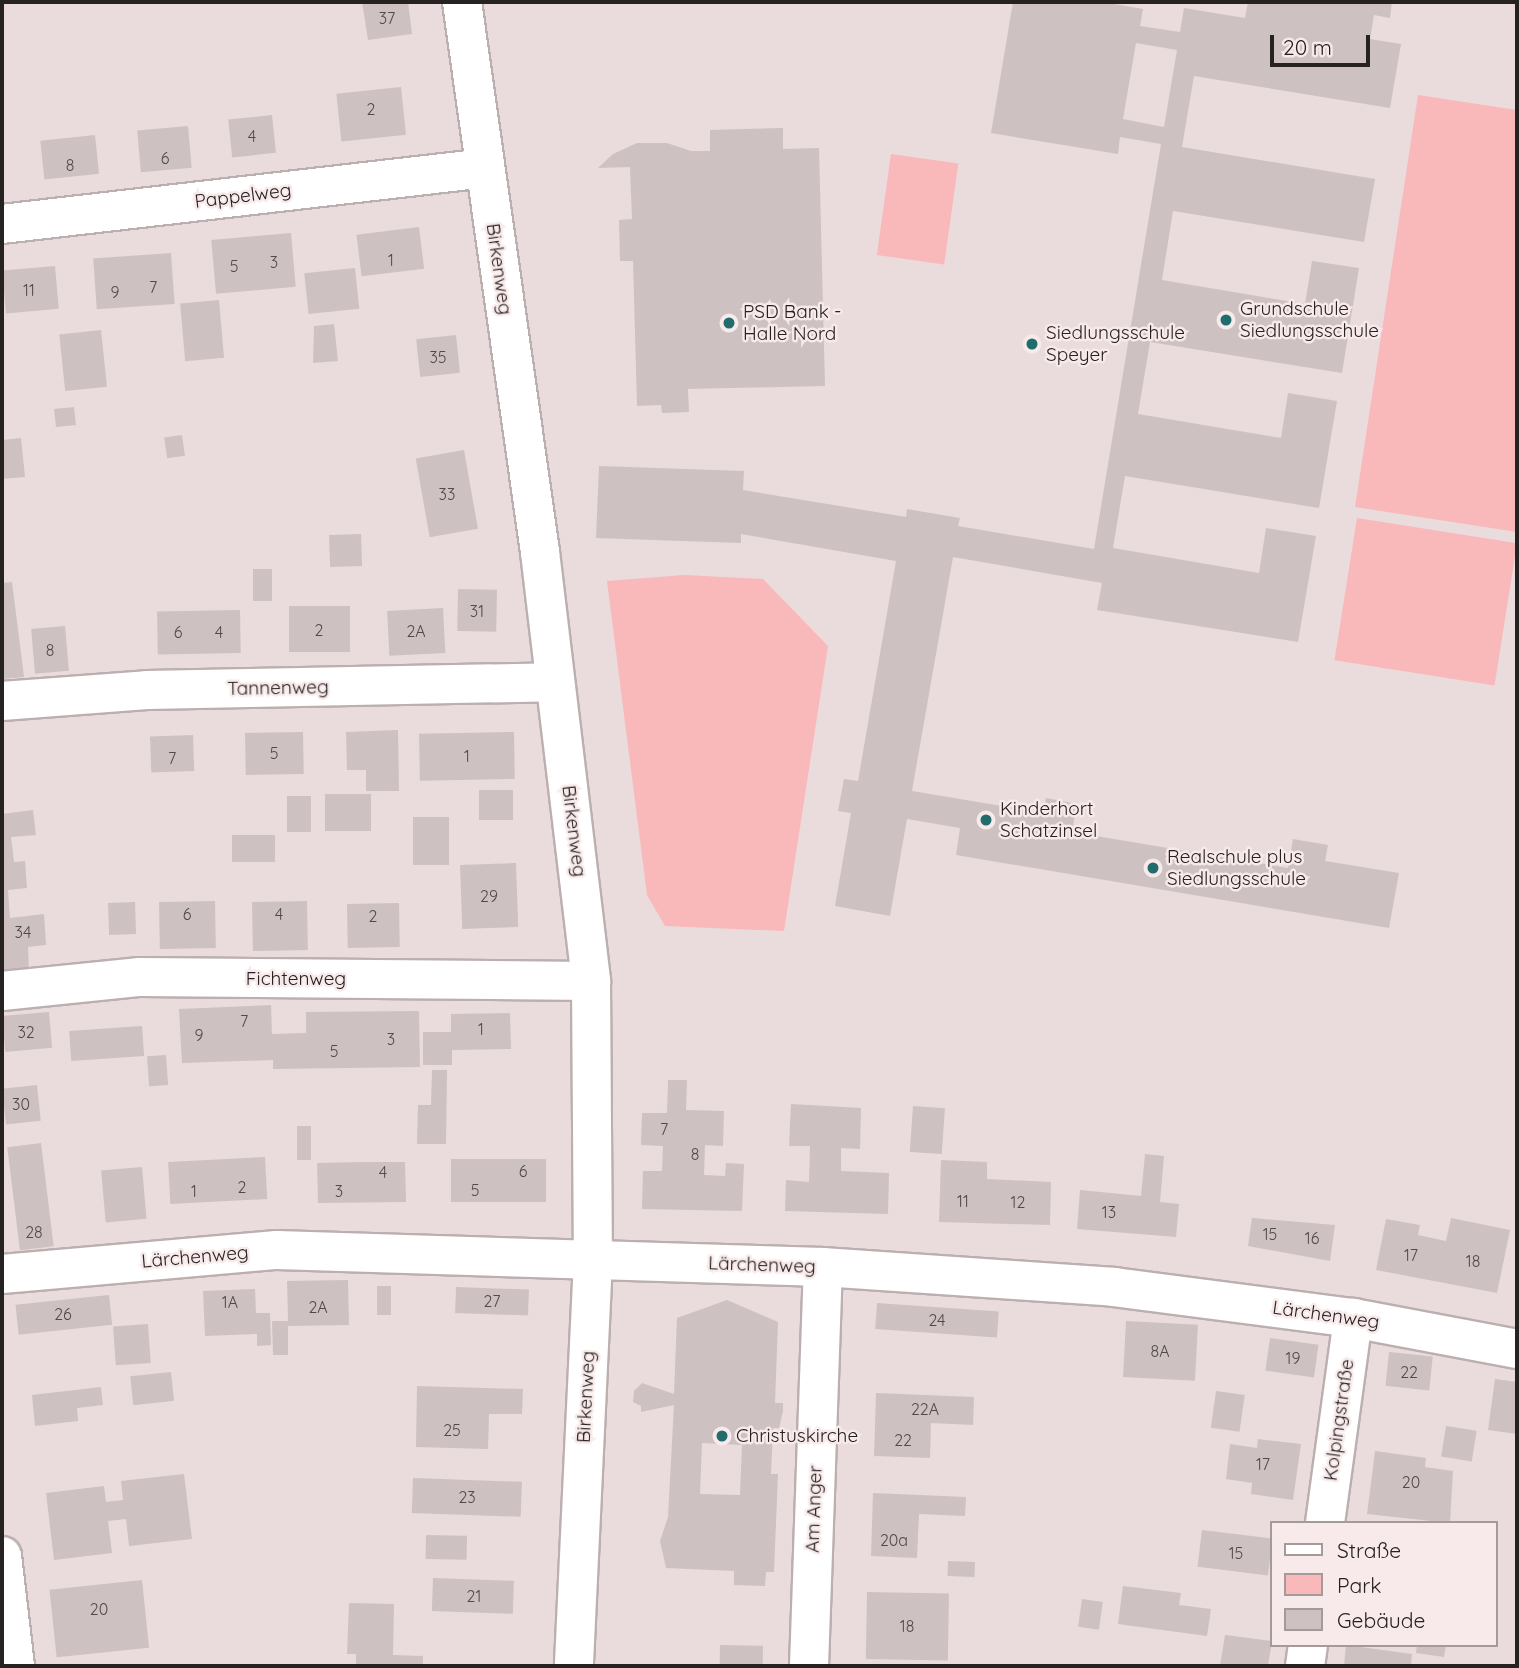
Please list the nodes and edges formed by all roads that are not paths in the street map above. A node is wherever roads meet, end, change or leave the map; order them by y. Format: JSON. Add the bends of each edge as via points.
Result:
{"nodes":[{"id":1,"x":462,"y":2,"type":"edge"},
{"id":2,"x":484,"y":167,"type":"junction"},
{"id":3,"x":2,"y":224,"type":"edge"},
{"id":4,"x":555,"y":682,"type":"junction"},
{"id":5,"x":2,"y":701,"type":"edge"},
{"id":6,"x":592,"y":981,"type":"junction"},
{"id":7,"x":2,"y":991,"type":"edge"},
{"id":8,"x":593,"y":1260,"type":"junction"},
{"id":9,"x":823,"y":1267,"type":"junction"},
{"id":10,"x":2,"y":1274,"type":"edge"},
{"id":11,"x":1353,"y":1318,"type":"junction"},
{"id":12,"x":1517,"y":1349,"type":"edge"},
{"id":13,"x":1325,"y":1521,"type":"edge"},
{"id":14,"x":2,"y":1556,"type":"edge"},
{"id":15,"x":1308,"y":1647,"type":"edge"},
{"id":16,"x":15,"y":1666,"type":"edge"},
{"id":17,"x":575,"y":1666,"type":"edge"},
{"id":18,"x":809,"y":1666,"type":"edge"},
{"id":19,"x":1306,"y":1666,"type":"edge"}],
"edges":[{"from":1,"to":2,"type":"street","name":"Birkenweg"},
{"from":2,"to":3,"type":"street","name":"Pappelweg"},
{"from":2,"to":4,"type":"street","name":"Birkenweg"},
{"from":4,"to":5,"type":"street","name":"Tannenweg","via":[[147,690]]},
{"from":4,"to":6,"type":"street","name":"Birkenweg"},
{"from":6,"to":7,"type":"street","name":"Fichtenweg","via":[[141,977]]},
{"from":6,"to":8,"type":"street","name":"Birkenweg"},
{"from":8,"to":9,"type":"street","name":"Lärchenweg"},
{"from":8,"to":10,"type":"street","name":"Lärchenweg","via":[[277,1250]]},
{"from":8,"to":17,"type":"street","name":"Birkenweg"},
{"from":9,"to":11,"type":"street","name":"Lärchenweg","via":[[1114,1287]]},
{"from":9,"to":18,"type":"street","name":"Am Anger"},
{"from":11,"to":12,"type":"street","name":"Lärchenweg"},
{"from":11,"to":13,"type":"street","name":"Kolpingstraße"},
{"from":14,"to":16,"type":"street"},
{"from":15,"to":19,"type":"street"}]}
